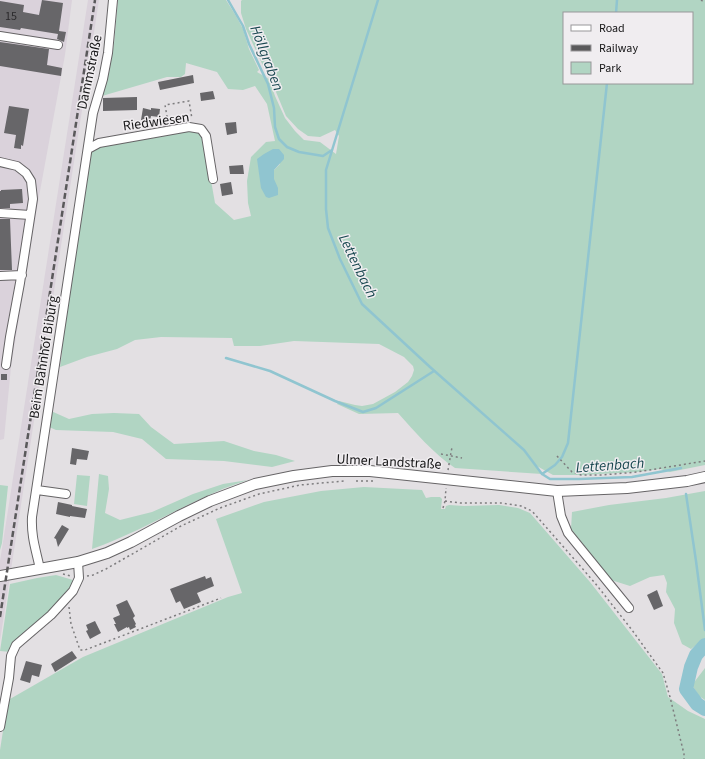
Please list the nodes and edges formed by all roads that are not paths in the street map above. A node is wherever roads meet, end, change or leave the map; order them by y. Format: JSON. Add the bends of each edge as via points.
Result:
{"nodes":[{"id":1,"x":113,"y":0,"type":"edge"},
{"id":2,"x":0,"y":36,"type":"edge"},
{"id":3,"x":58,"y":45,"type":"dead end"},
{"id":4,"x":88,"y":149,"type":"junction"},
{"id":5,"x":0,"y":162,"type":"edge"},
{"id":6,"x":213,"y":178,"type":"dead end"},
{"id":7,"x":0,"y":213,"type":"edge"},
{"id":8,"x":30,"y":215,"type":"junction"},
{"id":9,"x":22,"y":274,"type":"junction"},
{"id":10,"x":0,"y":276,"type":"edge"},
{"id":11,"x":6,"y":365,"type":"dead end"},
{"id":12,"x":705,"y":477,"type":"edge"},
{"id":13,"x":36,"y":490,"type":"junction"},
{"id":14,"x":557,"y":491,"type":"junction"},
{"id":15,"x":66,"y":494,"type":"dead end"},
{"id":16,"x":78,"y":562,"type":"junction"},
{"id":17,"x":40,"y":569,"type":"junction"},
{"id":18,"x":0,"y":576,"type":"edge"},
{"id":19,"x":629,"y":608,"type":"dead end"},
{"id":20,"x":0,"y":727,"type":"edge"}],
"edges":[{"from":1,"to":4,"type":"street","name":"Dammstraße","via":[[108,53],[93,113]]},
{"from":2,"to":3,"type":"street"},
{"from":4,"to":6,"type":"street","name":"Riedwiesen","via":[[99,143],[189,127],[202,128],[206,136]]},
{"from":4,"to":13,"type":"street","name":"Beim Bahnhof Biburg"},
{"from":5,"to":8,"type":"street","via":[[17,166],[31,181],[33,199]]},
{"from":7,"to":8,"type":"street"},
{"from":8,"to":9,"type":"street"},
{"from":9,"to":10,"type":"street"},
{"from":9,"to":11,"type":"street"},
{"from":12,"to":14,"type":"main road","name":"Ulmer Landstraße","via":[[627,488]]},
{"from":13,"to":15,"type":"street"},
{"from":13,"to":17,"type":"street","name":"Beim Bahnhof Biburg","via":[[31,528]]},
{"from":14,"to":16,"type":"main road","name":"Ulmer Landstraße","via":[[370,471],[332,471],[294,476],[255,484],[210,501],[131,542]]},
{"from":14,"to":19,"type":"street","via":[[561,516],[568,533]]},
{"from":16,"to":17,"type":"main road","name":"Ulmer Landstraße"},
{"from":16,"to":20,"type":"street","via":[[78,582],[73,591],[51,615],[16,645],[11,656]]},
{"from":17,"to":18,"type":"main road","name":"Ulmer Landstraße"}]}
